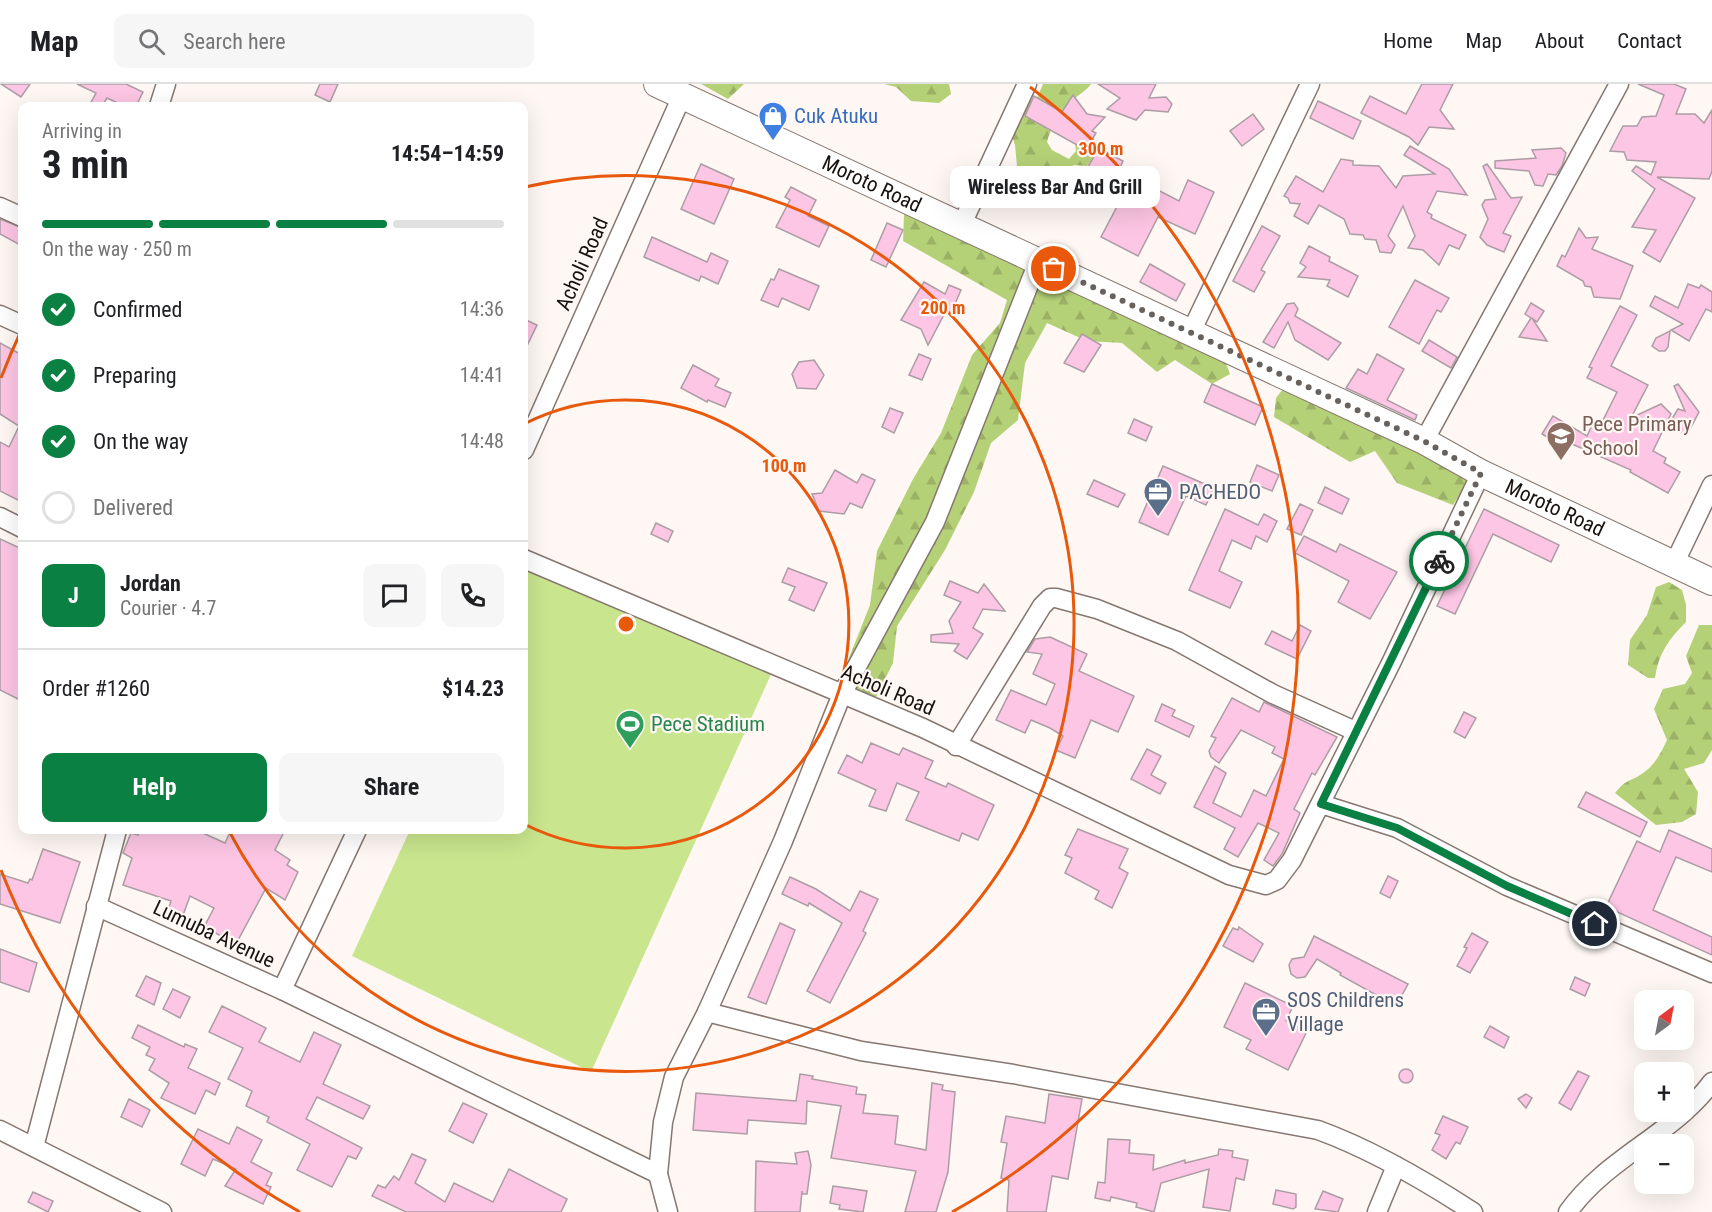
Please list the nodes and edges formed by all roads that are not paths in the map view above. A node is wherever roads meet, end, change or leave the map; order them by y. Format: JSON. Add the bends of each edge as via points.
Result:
{"nodes":[{"id":1,"x":166,"y":84,"type":"edge"},
{"id":2,"x":657,"y":84,"type":"edge"},
{"id":3,"x":1027,"y":84,"type":"edge"},
{"id":4,"x":1310,"y":84,"type":"edge"},
{"id":5,"x":1618,"y":84,"type":"edge"},
{"id":6,"x":682,"y":96,"type":"junction"},
{"id":7,"x":160,"y":102,"type":"edge"},
{"id":8,"x":0,"y":207,"type":"edge"},
{"id":9,"x":18,"y":215,"type":"edge"},
{"id":10,"x":962,"y":224,"type":"junction"},
{"id":11,"x":1038,"y":262,"type":"junction"},
{"id":12,"x":0,"y":315,"type":"edge"},
{"id":13,"x":18,"y":324,"type":"edge"},
{"id":14,"x":1190,"y":334,"type":"junction"},
{"id":15,"x":528,"y":441,"type":"edge"},
{"id":16,"x":1424,"y":441,"type":"junction"},
{"id":17,"x":1481,"y":473,"type":"junction"},
{"id":18,"x":1712,"y":485,"type":"edge"},
{"id":19,"x":0,"y":517,"type":"edge"},
{"id":20,"x":18,"y":526,"type":"edge"},
{"id":21,"x":528,"y":561,"type":"edge"},
{"id":22,"x":1674,"y":564,"type":"junction"},
{"id":23,"x":1712,"y":582,"type":"edge"},
{"id":24,"x":842,"y":694,"type":"junction"},
{"id":25,"x":1355,"y":731,"type":"junction"},
{"id":26,"x":956,"y":746,"type":"junction"},
{"id":27,"x":1321,"y":804,"type":"junction"},
{"id":28,"x":116,"y":834,"type":"edge"},
{"id":29,"x":355,"y":834,"type":"edge"},
{"id":30,"x":96,"y":906,"type":"junction"},
{"id":31,"x":1712,"y":973,"type":"edge"},
{"id":32,"x":282,"y":990,"type":"junction"},
{"id":33,"x":707,"y":1012,"type":"junction"},
{"id":34,"x":1712,"y":1082,"type":"edge"},
{"id":35,"x":0,"y":1130,"type":"edge"},
{"id":36,"x":34,"y":1147,"type":"junction"},
{"id":37,"x":1396,"y":1166,"type":"junction"},
{"id":38,"x":658,"y":1174,"type":"junction"},
{"id":39,"x":162,"y":1212,"type":"edge"},
{"id":40,"x":668,"y":1212,"type":"edge"},
{"id":41,"x":1377,"y":1212,"type":"edge"},
{"id":42,"x":1473,"y":1212,"type":"edge"},
{"id":43,"x":1568,"y":1212,"type":"edge"}],
"edges":[{"from":1,"to":7,"type":"street"},
{"from":2,"to":6,"type":"main road","name":"Moroto Road"},
{"from":3,"to":10,"type":"street"},
{"from":4,"to":14,"type":"street"},
{"from":5,"to":16,"type":"street"},
{"from":6,"to":10,"type":"main road","name":"Moroto Road"},
{"from":6,"to":15,"type":"street","name":"Acholi Road"},
{"from":8,"to":9,"type":"street"},
{"from":10,"to":11,"type":"main road","name":"Moroto Road"},
{"from":11,"to":14,"type":"main road","name":"Moroto Road"},
{"from":11,"to":24,"type":"street","via":[[935,522]]},
{"from":12,"to":13,"type":"street"},
{"from":14,"to":16,"type":"main road","name":"Moroto Road"},
{"from":16,"to":17,"type":"main road","name":"Moroto Road"},
{"from":17,"to":22,"type":"main road","name":"Moroto Road"},
{"from":17,"to":25,"type":"street","name":"Acholi Road"},
{"from":18,"to":22,"type":"street"},
{"from":19,"to":20,"type":"street"},
{"from":21,"to":24,"type":"street","name":"Acholi Road"},
{"from":22,"to":23,"type":"main road","name":"Moroto Road"},
{"from":24,"to":26,"type":"street","name":"Acholi Road"},
{"from":24,"to":33,"type":"street","via":[[783,841]]},
{"from":25,"to":26,"type":"street","via":[[1273,694],[1177,641],[1097,609],[1050,598]]},
{"from":25,"to":27,"type":"street","name":"Acholi Road"},
{"from":26,"to":27,"type":"street","name":"Acholi Road","via":[[1229,875],[1260,885],[1277,880]]},
{"from":27,"to":31,"type":"street","via":[[1397,828],[1507,886]]},
{"from":28,"to":30,"type":"street"},
{"from":29,"to":32,"type":"street","name":"Lumuba Avenue"},
{"from":30,"to":32,"type":"street","name":"Lumuba Avenue"},
{"from":30,"to":36,"type":"street"},
{"from":32,"to":38,"type":"street"},
{"from":33,"to":37,"type":"street","via":[[861,1051],[1013,1074],[1318,1130]]},
{"from":33,"to":38,"type":"street","via":[[674,1077],[663,1122]]},
{"from":34,"to":43,"type":"street","via":[[1688,1108],[1582,1192]]},
{"from":35,"to":36,"type":"street"},
{"from":36,"to":39,"type":"street"},
{"from":37,"to":41,"type":"street"},
{"from":37,"to":42,"type":"street"},
{"from":38,"to":40,"type":"street"}]}
